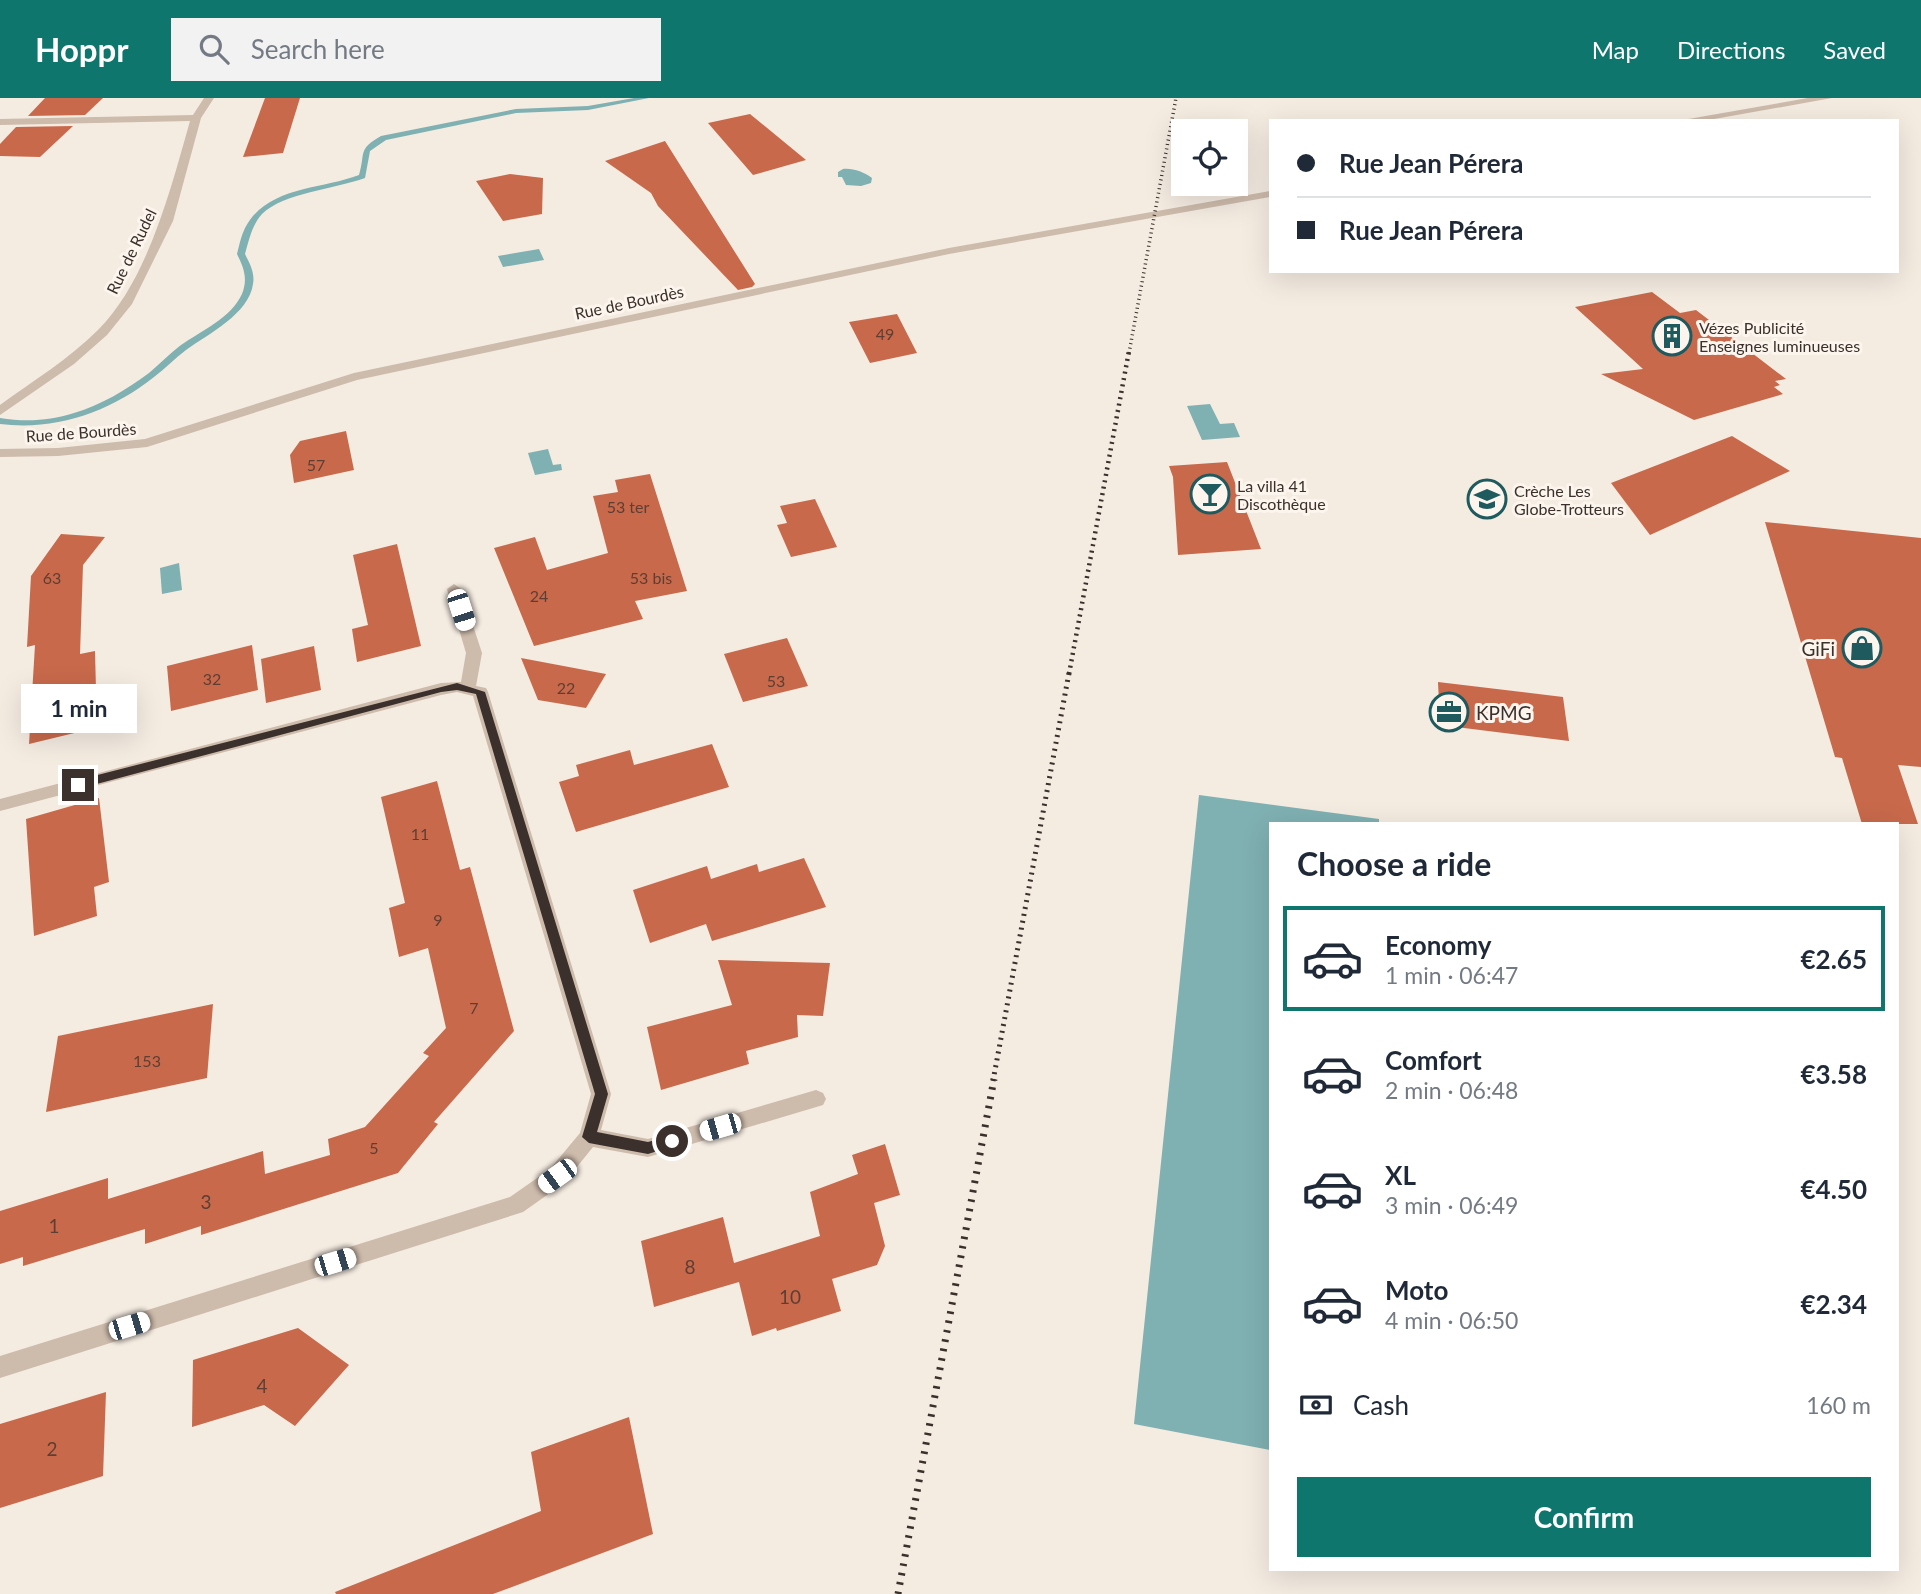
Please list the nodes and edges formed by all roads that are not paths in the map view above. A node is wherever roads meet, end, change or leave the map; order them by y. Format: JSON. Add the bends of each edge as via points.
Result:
{"nodes":[{"id":1,"x":209,"y":98,"type":"edge"},
{"id":2,"x":1827,"y":98,"type":"edge"},
{"id":3,"x":196,"y":118,"type":"junction"},
{"id":4,"x":1695,"y":119,"type":"edge"},
{"id":5,"x":0,"y":121,"type":"edge"},
{"id":6,"x":1269,"y":194,"type":"edge"},
{"id":7,"x":3,"y":408,"type":"edge"},
{"id":8,"x":0,"y":453,"type":"edge"},
{"id":9,"x":454,"y":589,"type":"dead end"},
{"id":10,"x":468,"y":688,"type":"junction"},
{"id":11,"x":0,"y":805,"type":"edge"},
{"id":12,"x":816,"y":1099,"type":"dead end"},
{"id":13,"x":589,"y":1137,"type":"junction"},
{"id":14,"x":0,"y":1367,"type":"edge"}],
"edges":[{"from":1,"to":3,"type":"street","name":"Rue de Rudel"},
{"from":2,"to":4,"type":"street"},
{"from":3,"to":5,"type":"street"},
{"from":3,"to":7,"type":"street","name":"Rue de Rudel","via":[[167,220],[126,304],[70,361]]},
{"from":6,"to":8,"type":"street","name":"Rue de Bourdès","via":[[949,251],[354,377],[147,443]]},
{"from":9,"to":10,"type":"street","via":[[474,653]]},
{"from":10,"to":11,"type":"street","via":[[441,689]]},
{"from":10,"to":13,"type":"street","via":[[480,692],[485,701],[601,1094]]},
{"from":12,"to":13,"type":"street","via":[[648,1148]]},
{"from":13,"to":14,"type":"street","via":[[557,1176],[516,1205]]}]}
